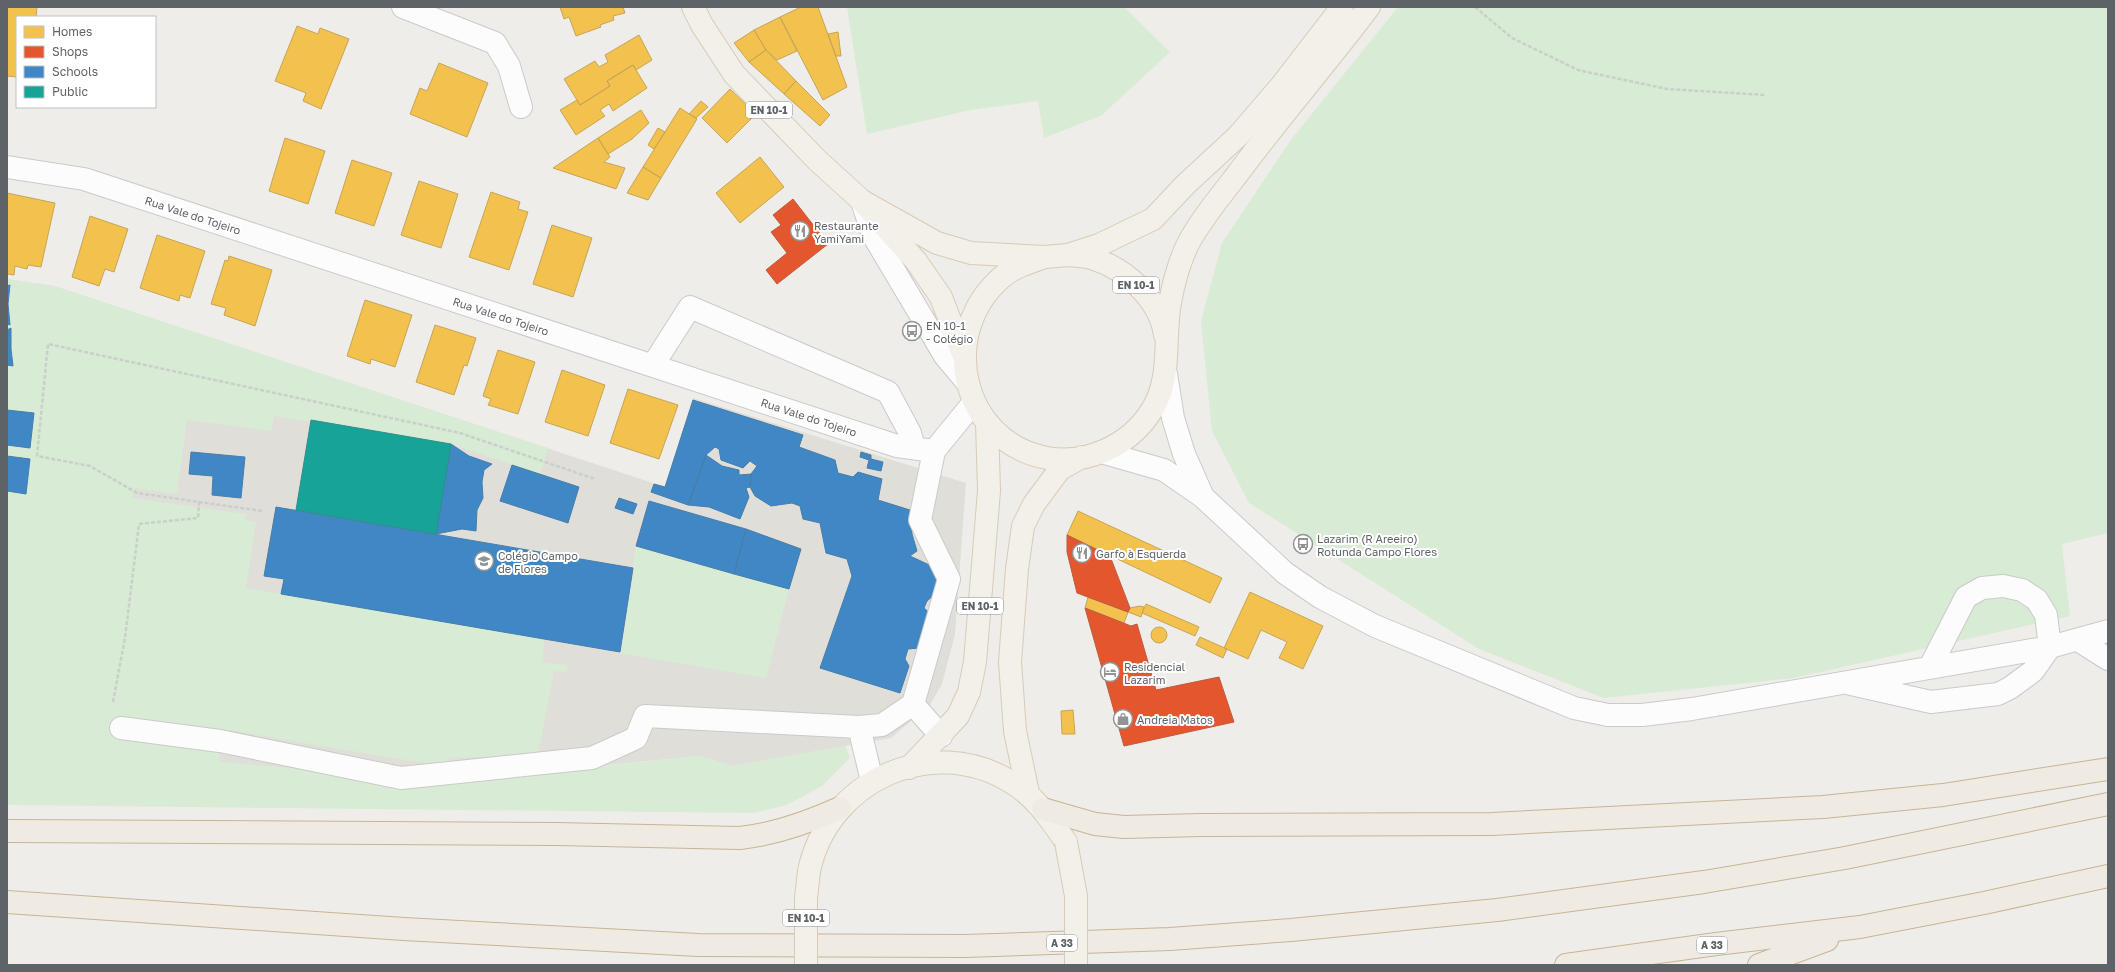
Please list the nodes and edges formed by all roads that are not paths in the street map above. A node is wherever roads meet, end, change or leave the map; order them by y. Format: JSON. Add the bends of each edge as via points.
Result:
{"nodes":[{"id":1,"x":403,"y":7,"type":"edge"},
{"id":2,"x":694,"y":7,"type":"edge"},
{"id":3,"x":1342,"y":7,"type":"edge"},
{"id":4,"x":1369,"y":7,"type":"edge"},
{"id":5,"x":521,"y":107,"type":"dead end"},
{"id":6,"x":7,"y":168,"type":"edge"},
{"id":7,"x":862,"y":201,"type":"junction"},
{"id":8,"x":1068,"y":255,"type":"junction"},
{"id":9,"x":1045,"y":257,"type":"junction"},
{"id":10,"x":1167,"y":352,"type":"junction"},
{"id":11,"x":964,"y":357,"type":"junction"},
{"id":12,"x":652,"y":365,"type":"junction"},
{"id":13,"x":1166,"y":374,"type":"junction"},
{"id":14,"x":966,"y":381,"type":"junction"},
{"id":15,"x":974,"y":402,"type":"junction"},
{"id":16,"x":987,"y":422,"type":"junction"},
{"id":17,"x":924,"y":450,"type":"junction"},
{"id":18,"x":1092,"y":454,"type":"junction"},
{"id":19,"x":1202,"y":497,"type":"junction"},
{"id":20,"x":2108,"y":631,"type":"edge"},
{"id":21,"x":2078,"y":640,"type":"junction"},
{"id":22,"x":2050,"y":647,"type":"junction"},
{"id":23,"x":2108,"y":659,"type":"edge"},
{"id":24,"x":1930,"y":667,"type":"junction"},
{"id":25,"x":1840,"y":682,"type":"junction"},
{"id":26,"x":913,"y":704,"type":"junction"},
{"id":27,"x":859,"y":727,"type":"junction"},
{"id":28,"x":121,"y":728,"type":"road end"},
{"id":29,"x":941,"y":736,"type":"junction"},
{"id":30,"x":909,"y":768,"type":"junction"},
{"id":31,"x":2108,"y":769,"type":"edge"},
{"id":32,"x":872,"y":781,"type":"junction"},
{"id":33,"x":1028,"y":794,"type":"junction"},
{"id":34,"x":2108,"y":804,"type":"edge"},
{"id":35,"x":840,"y":808,"type":"junction"},
{"id":36,"x":1043,"y":809,"type":"junction"},
{"id":37,"x":7,"y":831,"type":"edge"},
{"id":38,"x":2108,"y":876,"type":"edge"},
{"id":39,"x":7,"y":902,"type":"edge"},
{"id":40,"x":1860,"y":927,"type":"junction"},
{"id":41,"x":806,"y":965,"type":"edge"},
{"id":42,"x":1076,"y":965,"type":"edge"},
{"id":43,"x":1566,"y":965,"type":"edge"},
{"id":44,"x":1759,"y":965,"type":"edge"}],
"edges":[{"from":1,"to":5,"type":"street","via":[[495,43],[509,66]]},
{"from":2,"to":7,"type":"main road","number":"EN 10-1","via":[[702,25],[734,74],[817,160]]},
{"from":3,"to":8,"type":"main road","via":[[1238,136],[1153,219],[1099,245]]},
{"from":4,"to":10,"type":"main road","via":[[1259,144],[1186,247],[1170,303]]},
{"from":6,"to":12,"type":"street","name":"Rua Vale do Tojeiro","via":[[84,179]]},
{"from":7,"to":9,"type":"main road","number":"EN 10-1","via":[[937,243],[971,253]]},
{"from":7,"to":11,"type":"main road","number":"EN 10-1","via":[[916,261],[941,297]]},
{"from":7,"to":14,"type":"street","via":[[873,235],[945,356]]},
{"from":8,"to":9,"type":"main road","number":"EN 10-1"},
{"from":8,"to":10,"type":"main road","number":"EN 10-1","via":[[1091,258],[1130,278],[1156,311],[1164,332]]},
{"from":9,"to":11,"type":"main road","number":"EN 10-1","via":[[1023,264],[1003,276],[986,292],[974,312],[966,334]]},
{"from":10,"to":13,"type":"main road","number":"EN 10-1"},
{"from":11,"to":14,"type":"main road","number":"EN 10-1"},
{"from":12,"to":17,"type":"street","name":"Rua Vale do Tojeiro","via":[[896,446]]},
{"from":12,"to":17,"type":"street","via":[[690,307],[888,392],[910,433]]},
{"from":13,"to":18,"type":"main road","number":"EN 10-1","via":[[1160,395],[1135,432],[1116,446]]},
{"from":13,"to":19,"type":"street","via":[[1172,418]]},
{"from":14,"to":15,"type":"main road","number":"EN 10-1"},
{"from":15,"to":16,"type":"main road","number":"EN 10-1"},
{"from":15,"to":17,"type":"street"},
{"from":16,"to":18,"type":"main road","number":"EN 10-1","via":[[1004,439],[1047,458],[1070,459]]},
{"from":16,"to":29,"type":"main road","number":"EN 10-1","via":[[990,491],[975,662],[969,692],[958,716]]},
{"from":17,"to":26,"type":"street","via":[[920,520],[949,579]]},
{"from":18,"to":19,"type":"street","via":[[1164,470]]},
{"from":18,"to":33,"type":"main road","number":"EN 10-1","via":[[1060,469],[1034,504],[1023,526],[1017,569],[1010,669],[1015,731]]},
{"from":19,"to":25,"type":"street","via":[[1280,568],[1320,597],[1375,626],[1574,708],[1608,715],[1642,715],[1692,709]]},
{"from":20,"to":21,"type":"street"},
{"from":21,"to":22,"type":"street"},
{"from":21,"to":23,"type":"street"},
{"from":22,"to":24,"type":"street"},
{"from":22,"to":24,"type":"street","via":[[2046,615],[2036,600],[2022,590],[2002,586],[1982,588],[1966,597]]},
{"from":22,"to":25,"type":"street","via":[[2034,671],[1998,694],[1931,702]]},
{"from":24,"to":25,"type":"street"},
{"from":26,"to":27,"type":"street","via":[[882,725]]},
{"from":26,"to":29,"type":"street"},
{"from":27,"to":28,"type":"street","via":[[645,716],[636,738],[592,758],[401,778],[220,741]]},
{"from":27,"to":32,"type":"street"},
{"from":29,"to":30,"type":"main road","number":"EN 10-1"},
{"from":30,"to":32,"type":"main road","number":"EN 10-1","via":[[897,770]]},
{"from":30,"to":33,"type":"main road","number":"EN 10-1","via":[[931,762],[955,763],[987,770]]},
{"from":31,"to":36,"type":"highway","via":[[1943,795],[1822,807],[1492,824],[1201,825],[1124,828],[1095,824]]},
{"from":32,"to":35,"type":"main road","number":"EN 10-1"},
{"from":33,"to":36,"type":"main road","number":"EN 10-1"},
{"from":34,"to":39,"type":"highway","number":"A 33","via":[[1853,857],[1704,882],[1497,910],[1291,930],[1170,938],[965,946],[698,945],[404,929]]},
{"from":35,"to":37,"type":"highway","via":[[806,823],[769,834],[740,838],[556,834]]},
{"from":35,"to":41,"type":"main road","number":"EN 10-1","bridge":true,"via":[[818,840],[809,871],[806,898]]},
{"from":36,"to":42,"type":"main road","number":"EN 10-1","bridge":true,"via":[[1066,842],[1076,896]]},
{"from":38,"to":40,"type":"highway","number":"A 33"},
{"from":40,"to":43,"type":"highway","number":"A 33"},
{"from":40,"to":44,"type":"highway"}]}
